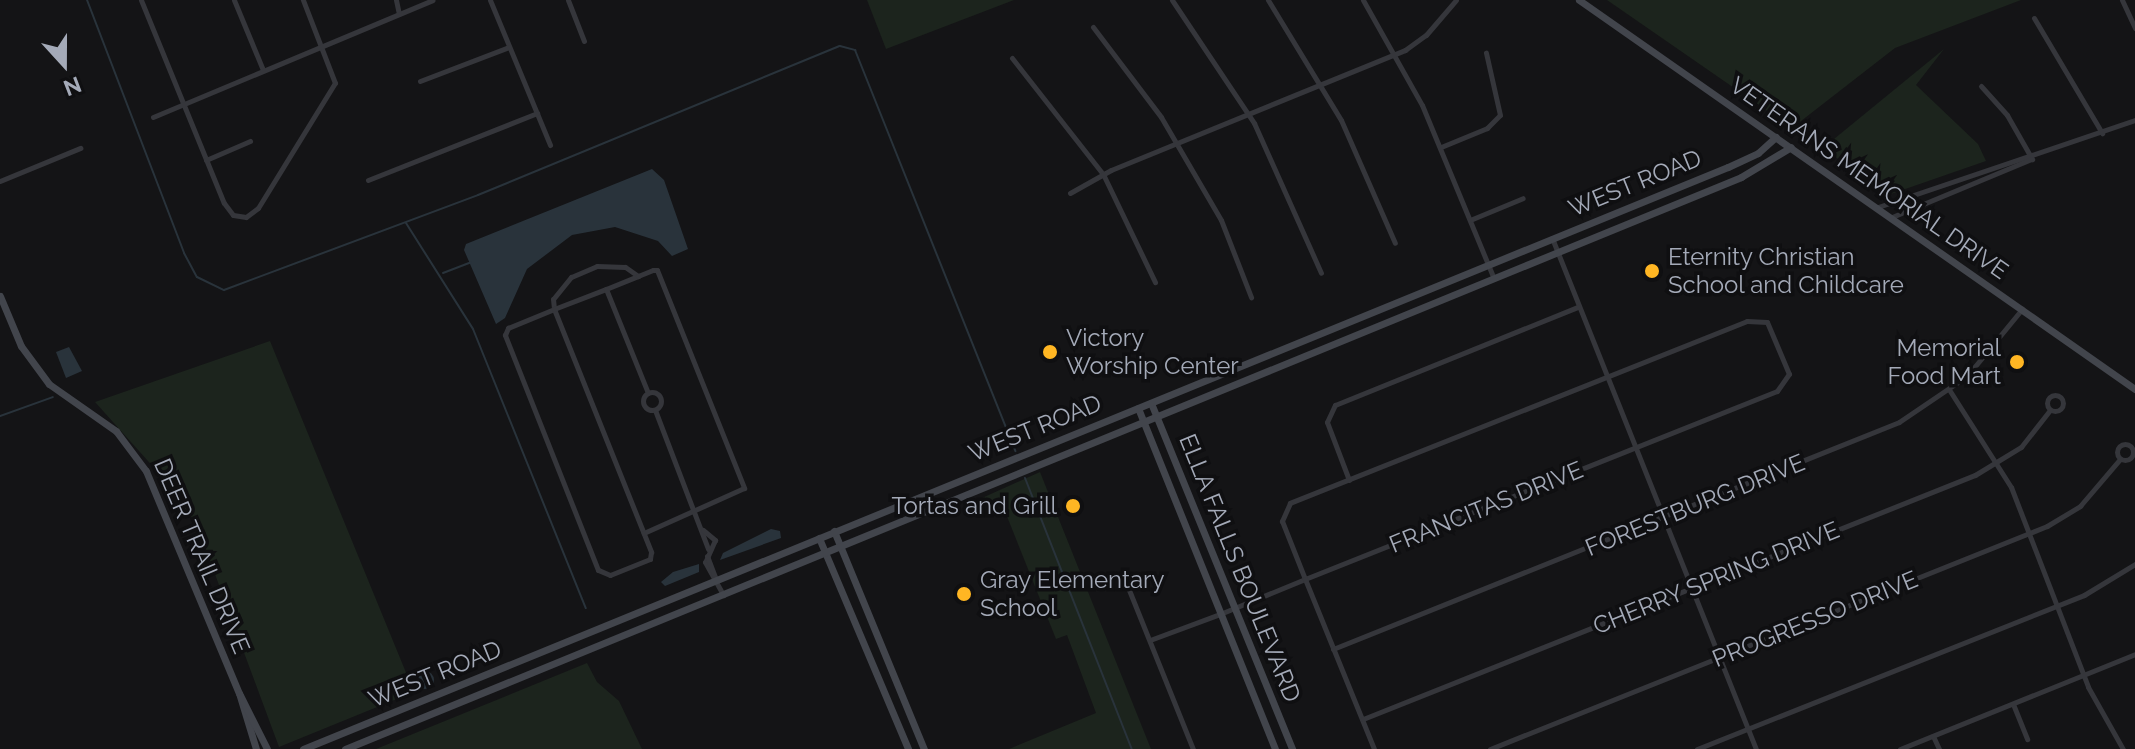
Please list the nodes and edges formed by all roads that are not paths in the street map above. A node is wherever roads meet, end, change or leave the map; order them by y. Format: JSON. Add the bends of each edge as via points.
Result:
{"nodes":[{"id":1,"x":141,"y":0,"type":"edge"},
{"id":2,"x":234,"y":0,"type":"edge"},
{"id":3,"x":303,"y":0,"type":"edge"},
{"id":4,"x":396,"y":0,"type":"edge"},
{"id":5,"x":433,"y":0,"type":"edge"},
{"id":6,"x":490,"y":0,"type":"edge"},
{"id":7,"x":568,"y":0,"type":"edge"},
{"id":8,"x":1172,"y":0,"type":"edge"},
{"id":9,"x":1268,"y":0,"type":"edge"},
{"id":10,"x":1363,"y":0,"type":"edge"},
{"id":11,"x":1456,"y":0,"type":"edge"},
{"id":12,"x":1579,"y":0,"type":"edge"},
{"id":13,"x":2122,"y":0,"type":"edge"},
{"id":14,"x":399,"y":14,"type":"junction"},
{"id":15,"x":2034,"y":18,"type":"dead end"},
{"id":16,"x":1093,"y":27,"type":"dead end"},
{"id":17,"x":2135,"y":28,"type":"edge"},
{"id":18,"x":584,"y":41,"type":"dead end"},
{"id":19,"x":321,"y":46,"type":"junction"},
{"id":20,"x":509,"y":47,"type":"junction"},
{"id":21,"x":1486,"y":53,"type":"dead end"},
{"id":22,"x":1396,"y":54,"type":"junction"},
{"id":23,"x":1012,"y":58,"type":"dead end"},
{"id":24,"x":263,"y":70,"type":"junction"},
{"id":25,"x":420,"y":81,"type":"dead end"},
{"id":26,"x":1322,"y":85,"type":"junction"},
{"id":27,"x":1981,"y":86,"type":"dead end"},
{"id":28,"x":183,"y":103,"type":"junction"},
{"id":29,"x":537,"y":113,"type":"junction"},
{"id":30,"x":1249,"y":114,"type":"junction"},
{"id":31,"x":153,"y":117,"type":"dead end"},
{"id":32,"x":2135,"y":120,"type":"edge"},
{"id":33,"x":2102,"y":133,"type":"junction"},
{"id":34,"x":1776,"y":137,"type":"junction"},
{"id":35,"x":250,"y":141,"type":"dead end"},
{"id":36,"x":1176,"y":144,"type":"junction"},
{"id":37,"x":550,"y":145,"type":"dead end"},
{"id":38,"x":1441,"y":147,"type":"junction"},
{"id":39,"x":1791,"y":147,"type":"junction"},
{"id":40,"x":80,"y":148,"type":"dead end"},
{"id":41,"x":2032,"y":159,"type":"junction"},
{"id":42,"x":206,"y":160,"type":"junction"},
{"id":43,"x":1731,"y":165,"type":"junction"},
{"id":44,"x":1970,"y":173,"type":"junction"},
{"id":45,"x":1103,"y":174,"type":"junction"},
{"id":46,"x":368,"y":180,"type":"dead end"},
{"id":47,"x":0,"y":181,"type":"edge"},
{"id":48,"x":1723,"y":184,"type":"junction"},
{"id":49,"x":1975,"y":186,"type":"junction"},
{"id":50,"x":1070,"y":193,"type":"dead end"},
{"id":51,"x":1523,"y":198,"type":"dead end"},
{"id":52,"x":1643,"y":202,"type":"junction"},
{"id":53,"x":1878,"y":207,"type":"junction"},
{"id":54,"x":1648,"y":215,"type":"junction"},
{"id":55,"x":1892,"y":217,"type":"junction"},
{"id":56,"x":1470,"y":220,"type":"junction"},
{"id":57,"x":1552,"y":238,"type":"junction"},
{"id":58,"x":1395,"y":243,"type":"dead end"},
{"id":59,"x":1557,"y":252,"type":"junction"},
{"id":60,"x":1488,"y":264,"type":"junction"},
{"id":61,"x":1321,"y":273,"type":"dead end"},
{"id":62,"x":638,"y":276,"type":"junction"},
{"id":63,"x":1494,"y":279,"type":"junction"},
{"id":64,"x":1155,"y":282,"type":"dead end"},
{"id":65,"x":606,"y":289,"type":"junction"},
{"id":66,"x":0,"y":296,"type":"edge"},
{"id":67,"x":1251,"y":297,"type":"dead end"},
{"id":68,"x":1578,"y":307,"type":"junction"},
{"id":69,"x":554,"y":309,"type":"junction"},
{"id":70,"x":2022,"y":309,"type":"junction"},
{"id":71,"x":1359,"y":316,"type":"junction"},
{"id":72,"x":1365,"y":331,"type":"junction"},
{"id":73,"x":1263,"y":356,"type":"junction"},
{"id":74,"x":1269,"y":371,"type":"junction"},
{"id":75,"x":1607,"y":376,"type":"junction"},
{"id":76,"x":2135,"y":389,"type":"edge"},
{"id":77,"x":1950,"y":391,"type":"junction"},
{"id":78,"x":648,"y":393,"type":"junction"},
{"id":79,"x":1151,"y":403,"type":"junction"},
{"id":80,"x":1138,"y":408,"type":"junction"},
{"id":81,"x":655,"y":410,"type":"junction"},
{"id":82,"x":2050,"y":410,"type":"dead end"},
{"id":83,"x":1157,"y":417,"type":"junction"},
{"id":84,"x":1144,"y":422,"type":"junction"},
{"id":85,"x":1636,"y":447,"type":"junction"},
{"id":86,"x":2120,"y":459,"type":"dead end"},
{"id":87,"x":1998,"y":462,"type":"junction"},
{"id":88,"x":1349,"y":480,"type":"junction"},
{"id":89,"x":696,"y":511,"type":"junction"},
{"id":90,"x":1664,"y":517,"type":"junction"},
{"id":91,"x":703,"y":530,"type":"junction"},
{"id":92,"x":834,"y":531,"type":"junction"},
{"id":93,"x":644,"y":533,"type":"junction"},
{"id":94,"x":2030,"y":533,"type":"junction"},
{"id":95,"x":819,"y":538,"type":"junction"},
{"id":96,"x":840,"y":547,"type":"junction"},
{"id":97,"x":707,"y":552,"type":"junction"},
{"id":98,"x":825,"y":553,"type":"junction"},
{"id":99,"x":2135,"y":564,"type":"edge"},
{"id":100,"x":1123,"y":575,"type":"dead end"},
{"id":101,"x":1305,"y":579,"type":"junction"},
{"id":102,"x":716,"y":580,"type":"junction"},
{"id":103,"x":1692,"y":587,"type":"junction"},
{"id":104,"x":723,"y":595,"type":"junction"},
{"id":105,"x":2057,"y":606,"type":"junction"},
{"id":106,"x":1234,"y":608,"type":"junction"},
{"id":107,"x":1220,"y":614,"type":"junction"},
{"id":108,"x":624,"y":619,"type":"junction"},
{"id":109,"x":630,"y":632,"type":"junction"},
{"id":110,"x":1150,"y":640,"type":"junction"},
{"id":111,"x":1333,"y":649,"type":"junction"},
{"id":112,"x":540,"y":653,"type":"junction"},
{"id":113,"x":2135,"y":654,"type":"edge"},
{"id":114,"x":1721,"y":656,"type":"junction"},
{"id":115,"x":545,"y":667,"type":"junction"},
{"id":116,"x":889,"y":669,"type":"junction"},
{"id":117,"x":876,"y":674,"type":"junction"},
{"id":118,"x":2084,"y":675,"type":"junction"},
{"id":119,"x":239,"y":693,"type":"junction"},
{"id":120,"x":2013,"y":704,"type":"junction"},
{"id":121,"x":1363,"y":719,"type":"junction"},
{"id":122,"x":359,"y":726,"type":"junction"},
{"id":123,"x":1749,"y":729,"type":"junction"},
{"id":124,"x":1933,"y":736,"type":"junction"},
{"id":125,"x":2027,"y":739,"type":"dead end"},
{"id":126,"x":366,"y":740,"type":"junction"},
{"id":127,"x":256,"y":749,"type":"edge"},
{"id":128,"x":267,"y":749,"type":"edge"},
{"id":129,"x":303,"y":749,"type":"edge"},
{"id":130,"x":345,"y":749,"type":"edge"},
{"id":131,"x":908,"y":749,"type":"edge"},
{"id":132,"x":924,"y":749,"type":"edge"},
{"id":133,"x":1193,"y":749,"type":"edge"},
{"id":134,"x":1275,"y":749,"type":"edge"},
{"id":135,"x":1292,"y":749,"type":"edge"},
{"id":136,"x":1374,"y":749,"type":"edge"},
{"id":137,"x":1490,"y":749,"type":"edge"},
{"id":138,"x":1697,"y":749,"type":"edge"},
{"id":139,"x":1756,"y":749,"type":"edge"},
{"id":140,"x":1900,"y":749,"type":"edge"},
{"id":141,"x":1939,"y":749,"type":"edge"},
{"id":142,"x":2123,"y":749,"type":"edge"}],
"edges":[{"from":1,"to":28,"type":"street"},
{"from":2,"to":24,"type":"street"},
{"from":3,"to":19,"type":"street"},
{"from":4,"to":14,"type":"street"},
{"from":5,"to":14,"type":"street"},
{"from":6,"to":20,"type":"street"},
{"from":7,"to":18,"type":"street"},
{"from":8,"to":30,"type":"street"},
{"from":9,"to":26,"type":"street"},
{"from":10,"to":22,"type":"street"},
{"from":11,"to":22,"type":"street","via":[[1426,35]]},
{"from":12,"to":34,"type":"main road","name":"VETERANS MEMORIAL DRIVE"},
{"from":13,"to":17,"type":"street"},
{"from":14,"to":19,"type":"street"},
{"from":15,"to":33,"type":"street"},
{"from":16,"to":36,"type":"street","via":[[1147,96]]},
{"from":19,"to":24,"type":"street"},
{"from":19,"to":42,"type":"street","via":[[334,77],[332,90],[252,214],[233,215]]},
{"from":20,"to":25,"type":"street"},
{"from":20,"to":29,"type":"street"},
{"from":21,"to":38,"type":"street","via":[[1500,115],[1487,128]]},
{"from":22,"to":26,"type":"street"},
{"from":22,"to":38,"type":"street"},
{"from":23,"to":45,"type":"street"},
{"from":24,"to":28,"type":"street"},
{"from":26,"to":30,"type":"street"},
{"from":26,"to":58,"type":"street"},
{"from":27,"to":41,"type":"street","via":[[2007,115]]},
{"from":28,"to":31,"type":"street"},
{"from":28,"to":42,"type":"street"},
{"from":29,"to":37,"type":"street"},
{"from":29,"to":46,"type":"street"},
{"from":30,"to":36,"type":"street"},
{"from":30,"to":61,"type":"street"},
{"from":32,"to":33,"type":"street"},
{"from":33,"to":41,"type":"street"},
{"from":34,"to":39,"type":"main road","name":"VETERANS MEMORIAL DRIVE"},
{"from":34,"to":43,"type":"main road","name":"WEST ROAD","via":[[1758,153]]},
{"from":35,"to":42,"type":"street"},
{"from":36,"to":45,"type":"street"},
{"from":36,"to":67,"type":"street","via":[[1221,220]]},
{"from":38,"to":56,"type":"street"},
{"from":39,"to":48,"type":"main road","name":"WEST ROAD"},
{"from":39,"to":53,"type":"main road","name":"VETERANS MEMORIAL DRIVE"},
{"from":40,"to":47,"type":"street"},
{"from":41,"to":44,"type":"street"},
{"from":41,"to":49,"type":"street"},
{"from":43,"to":48,"type":"main road"},
{"from":43,"to":52,"type":"main road","name":"WEST ROAD"},
{"from":44,"to":49,"type":"street"},
{"from":44,"to":53,"type":"street"},
{"from":45,"to":50,"type":"street"},
{"from":45,"to":64,"type":"street"},
{"from":48,"to":54,"type":"main road","name":"WEST ROAD"},
{"from":49,"to":55,"type":"street"},
{"from":51,"to":56,"type":"street"},
{"from":52,"to":54,"type":"main road"},
{"from":52,"to":57,"type":"main road","name":"WEST ROAD"},
{"from":53,"to":55,"type":"main road","name":"VETERANS MEMORIAL DRIVE"},
{"from":54,"to":59,"type":"main road","name":"WEST ROAD"},
{"from":55,"to":70,"type":"main road","name":"VETERANS MEMORIAL DRIVE"},
{"from":56,"to":60,"type":"street"},
{"from":57,"to":59,"type":"street"},
{"from":57,"to":60,"type":"main road","name":"WEST ROAD"},
{"from":59,"to":63,"type":"main road","name":"WEST ROAD"},
{"from":59,"to":68,"type":"street"},
{"from":60,"to":63,"type":"street"},
{"from":60,"to":71,"type":"main road","name":"WEST ROAD"},
{"from":62,"to":65,"type":"street"},
{"from":62,"to":69,"type":"street","via":[[613,265],[584,270],[562,285],[553,299]]},
{"from":62,"to":89,"type":"street","via":[[657,270],[744,483],[740,494]]},
{"from":63,"to":72,"type":"main road","name":"WEST ROAD"},
{"from":65,"to":69,"type":"street"},
{"from":65,"to":78,"type":"street"},
{"from":66,"to":119,"type":"main road","name":"DEER TRAIL DRIVE","via":[[21,346],[49,384],[116,431],[138,458],[157,492]]},
{"from":68,"to":75,"type":"street"},
{"from":68,"to":88,"type":"street","via":[[1335,405],[1327,422]]},
{"from":69,"to":93,"type":"street"},
{"from":69,"to":93,"type":"street","via":[[508,328],[505,335],[603,574],[652,555]]},
{"from":70,"to":76,"type":"main road","name":"VETERANS MEMORIAL DRIVE"},
{"from":70,"to":77,"type":"street","name":"FORESTBURG DRIVE"},
{"from":71,"to":72,"type":"main road"},
{"from":71,"to":73,"type":"main road","name":"WEST ROAD"},
{"from":72,"to":74,"type":"main road","name":"WEST ROAD"},
{"from":73,"to":74,"type":"main road"},
{"from":73,"to":79,"type":"main road","name":"WEST ROAD"},
{"from":74,"to":83,"type":"main road","name":"WEST ROAD"},
{"from":75,"to":85,"type":"street"},
{"from":75,"to":85,"type":"street","name":"FRANCITAS DRIVE","via":[[1755,318],[1767,322],[1780,349],[1789,374],[1782,388]]},
{"from":75,"to":88,"type":"street"},
{"from":77,"to":87,"type":"street"},
{"from":77,"to":90,"type":"street","name":"FORESTBURG DRIVE","via":[[1884,429]]},
{"from":78,"to":81,"type":"street","via":[[644,406]]},
{"from":78,"to":81,"type":"street","via":[[660,398]]},
{"from":79,"to":80,"type":"main road","name":"WEST ROAD"},
{"from":79,"to":83,"type":"main road","name":"ELLA FALLS BOULEVARD"},
{"from":80,"to":84,"type":"main road","name":"ELLA FALLS BOULEVARD"},
{"from":80,"to":92,"type":"main road","name":"WEST ROAD"},
{"from":81,"to":89,"type":"street"},
{"from":82,"to":87,"type":"street","name":"CHERRY SPRING DRIVE","via":[[2021,447]]},
{"from":83,"to":84,"type":"main road","name":"WEST ROAD"},
{"from":83,"to":106,"type":"main road","name":"ELLA FALLS BOULEVARD"},
{"from":84,"to":96,"type":"main road","name":"WEST ROAD"},
{"from":84,"to":107,"type":"main road","name":"ELLA FALLS BOULEVARD"},
{"from":85,"to":90,"type":"street"},
{"from":85,"to":101,"type":"street","name":"FRANCITAS DRIVE"},
{"from":86,"to":94,"type":"street","name":"PROGRESSO DRIVE","via":[[2080,506]]},
{"from":87,"to":94,"type":"street"},
{"from":87,"to":103,"type":"street","name":"CHERRY SPRING DRIVE"},
{"from":88,"to":101,"type":"street","via":[[1283,511],[1282,521]]},
{"from":89,"to":91,"type":"street"},
{"from":89,"to":93,"type":"street"},
{"from":90,"to":103,"type":"street"},
{"from":90,"to":111,"type":"street","name":"FORESTBURG DRIVE"},
{"from":91,"to":97,"type":"street","via":[[699,537]]},
{"from":91,"to":97,"type":"street","via":[[715,540]]},
{"from":92,"to":95,"type":"main road","name":"WEST ROAD"},
{"from":92,"to":96,"type":"main road"},
{"from":94,"to":105,"type":"street"},
{"from":94,"to":114,"type":"street","name":"PROGRESSO DRIVE"},
{"from":95,"to":98,"type":"main road"},
{"from":95,"to":102,"type":"main road","name":"WEST ROAD"},
{"from":96,"to":98,"type":"main road","name":"WEST ROAD"},
{"from":96,"to":116,"type":"main road"},
{"from":97,"to":102,"type":"street","via":[[705,562]]},
{"from":98,"to":104,"type":"main road","name":"WEST ROAD"},
{"from":98,"to":117,"type":"main road"},
{"from":99,"to":105,"type":"street"},
{"from":100,"to":110,"type":"street"},
{"from":101,"to":106,"type":"street","name":"FRANCITAS DRIVE"},
{"from":101,"to":111,"type":"street"},
{"from":102,"to":104,"type":"street"},
{"from":102,"to":108,"type":"main road","name":"WEST ROAD"},
{"from":103,"to":114,"type":"street"},
{"from":103,"to":121,"type":"street","name":"CHERRY SPRING DRIVE"},
{"from":104,"to":109,"type":"main road","name":"WEST ROAD"},
{"from":105,"to":118,"type":"street"},
{"from":105,"to":123,"type":"street"},
{"from":106,"to":107,"type":"street","name":"FRANCITAS DRIVE"},
{"from":106,"to":135,"type":"main road","name":"ELLA FALLS BOULEVARD"},
{"from":107,"to":110,"type":"street","name":"FRANCITAS DRIVE"},
{"from":107,"to":134,"type":"main road","name":"ELLA FALLS BOULEVARD"},
{"from":108,"to":109,"type":"main road"},
{"from":108,"to":112,"type":"main road","name":"WEST ROAD"},
{"from":109,"to":115,"type":"main road","name":"WEST ROAD"},
{"from":110,"to":133,"type":"street"},
{"from":111,"to":121,"type":"street"},
{"from":112,"to":115,"type":"main road"},
{"from":112,"to":122,"type":"main road","name":"WEST ROAD"},
{"from":113,"to":118,"type":"street"},
{"from":114,"to":123,"type":"street"},
{"from":114,"to":137,"type":"street","name":"PROGRESSO DRIVE"},
{"from":115,"to":126,"type":"main road","name":"WEST ROAD"},
{"from":116,"to":117,"type":"main road"},
{"from":116,"to":132,"type":"main road"},
{"from":117,"to":131,"type":"main road"},
{"from":118,"to":120,"type":"street"},
{"from":118,"to":142,"type":"street"},
{"from":119,"to":127,"type":"main road","name":"DEER TRAIL DRIVE"},
{"from":119,"to":128,"type":"main road","name":"DEER TRAIL DRIVE"},
{"from":120,"to":124,"type":"street"},
{"from":120,"to":125,"type":"street"},
{"from":121,"to":136,"type":"street"},
{"from":122,"to":126,"type":"main road"},
{"from":122,"to":129,"type":"main road","name":"WEST ROAD"},
{"from":123,"to":138,"type":"street"},
{"from":123,"to":139,"type":"street"},
{"from":124,"to":140,"type":"street"},
{"from":124,"to":141,"type":"street"},
{"from":126,"to":130,"type":"main road","name":"WEST ROAD"}]}
